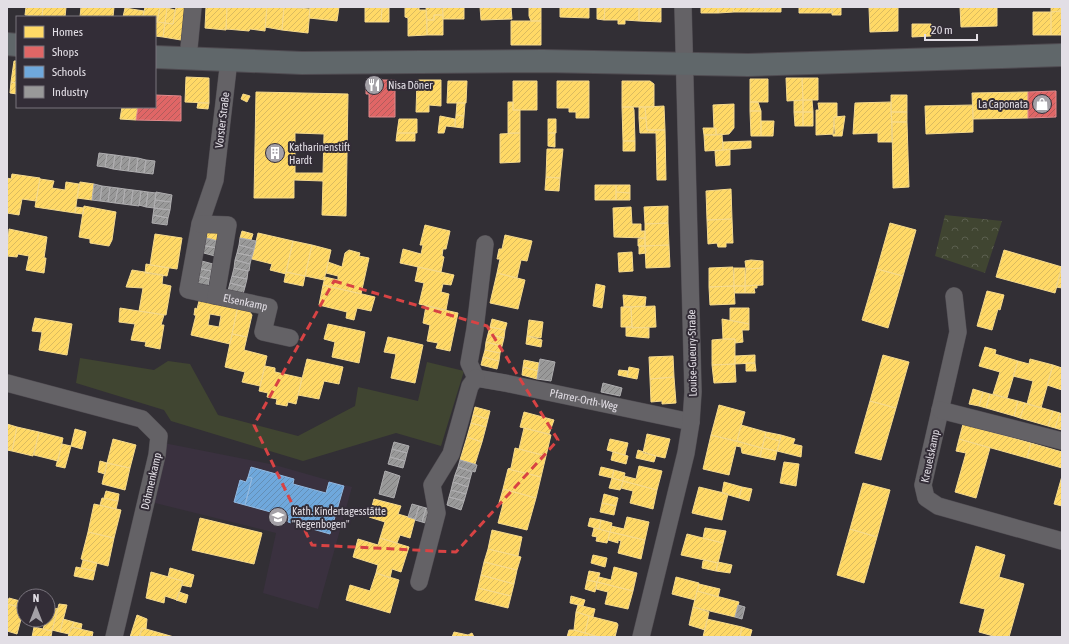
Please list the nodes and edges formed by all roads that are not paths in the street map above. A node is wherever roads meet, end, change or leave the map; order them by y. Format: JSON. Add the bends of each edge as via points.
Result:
{"nodes":[{"id":1,"x":193,"y":7,"type":"edge"},
{"id":2,"x":683,"y":7,"type":"edge"},
{"id":3,"x":1062,"y":55,"type":"edge"},
{"id":4,"x":156,"y":57,"type":"edge"},
{"id":5,"x":188,"y":58,"type":"junction"},
{"id":6,"x":230,"y":60,"type":"junction"},
{"id":7,"x":685,"y":64,"type":"junction"},
{"id":8,"x":215,"y":180,"type":"joint"},
{"id":9,"x":200,"y":224,"type":"junction"},
{"id":10,"x":485,"y":244,"type":"dead end"},
{"id":11,"x":216,"y":296,"type":"junction"},
{"id":12,"x":954,"y":296,"type":"dead end"},
{"id":13,"x":290,"y":338,"type":"dead end"},
{"id":14,"x":476,"y":378,"type":"junction"},
{"id":15,"x":7,"y":383,"type":"edge"},
{"id":16,"x":940,"y":410,"type":"junction"},
{"id":17,"x":691,"y":422,"type":"junction"},
{"id":18,"x":1062,"y":441,"type":"edge"},
{"id":19,"x":1062,"y":541,"type":"edge"},
{"id":20,"x":419,"y":582,"type":"dead end"},
{"id":21,"x":114,"y":637,"type":"edge"},
{"id":22,"x":641,"y":637,"type":"edge"}],
"edges":[{"from":1,"to":5,"type":"street"},
{"from":2,"to":7,"type":"street","name":"Louise-Gueury-Straße"},
{"from":3,"to":7,"type":"main road","via":[[748,65]]},
{"from":4,"to":5,"type":"main road"},
{"from":5,"to":6,"type":"main road"},
{"from":6,"to":7,"type":"main road","via":[[302,63],[542,61]]},
{"from":6,"to":8,"type":"street","name":"Vorster Straße"},
{"from":7,"to":17,"type":"street","name":"Louise-Gueury-Straße","via":[[693,392]]},
{"from":8,"to":9,"type":"street","name":"Elsenkamp"},
{"from":9,"to":11,"type":"street","name":"Elsenkamp","via":[[188,290]]},
{"from":9,"to":11,"type":"street","name":"Elsenkamp","via":[[228,225]]},
{"from":10,"to":14,"type":"street","via":[[469,363]]},
{"from":11,"to":13,"type":"street","name":"Elsenkamp","via":[[269,307],[262,332]]},
{"from":12,"to":16,"type":"street","name":"Kreuelskamp","via":[[958,332]]},
{"from":14,"to":17,"type":"street","name":"Pfarrer-Orth-Weg"},
{"from":14,"to":20,"type":"street","via":[[470,386],[451,454],[432,485],[437,513]]},
{"from":15,"to":21,"type":"street","name":"Döhmenkamp","via":[[142,420],[159,436],[157,455]]},
{"from":16,"to":18,"type":"street"},
{"from":16,"to":19,"type":"street","name":"Kreuelskamp","via":[[923,485],[926,498],[938,506]]},
{"from":17,"to":22,"type":"street","name":"Louise-Gueury-Straße","via":[[686,453]]}]}
